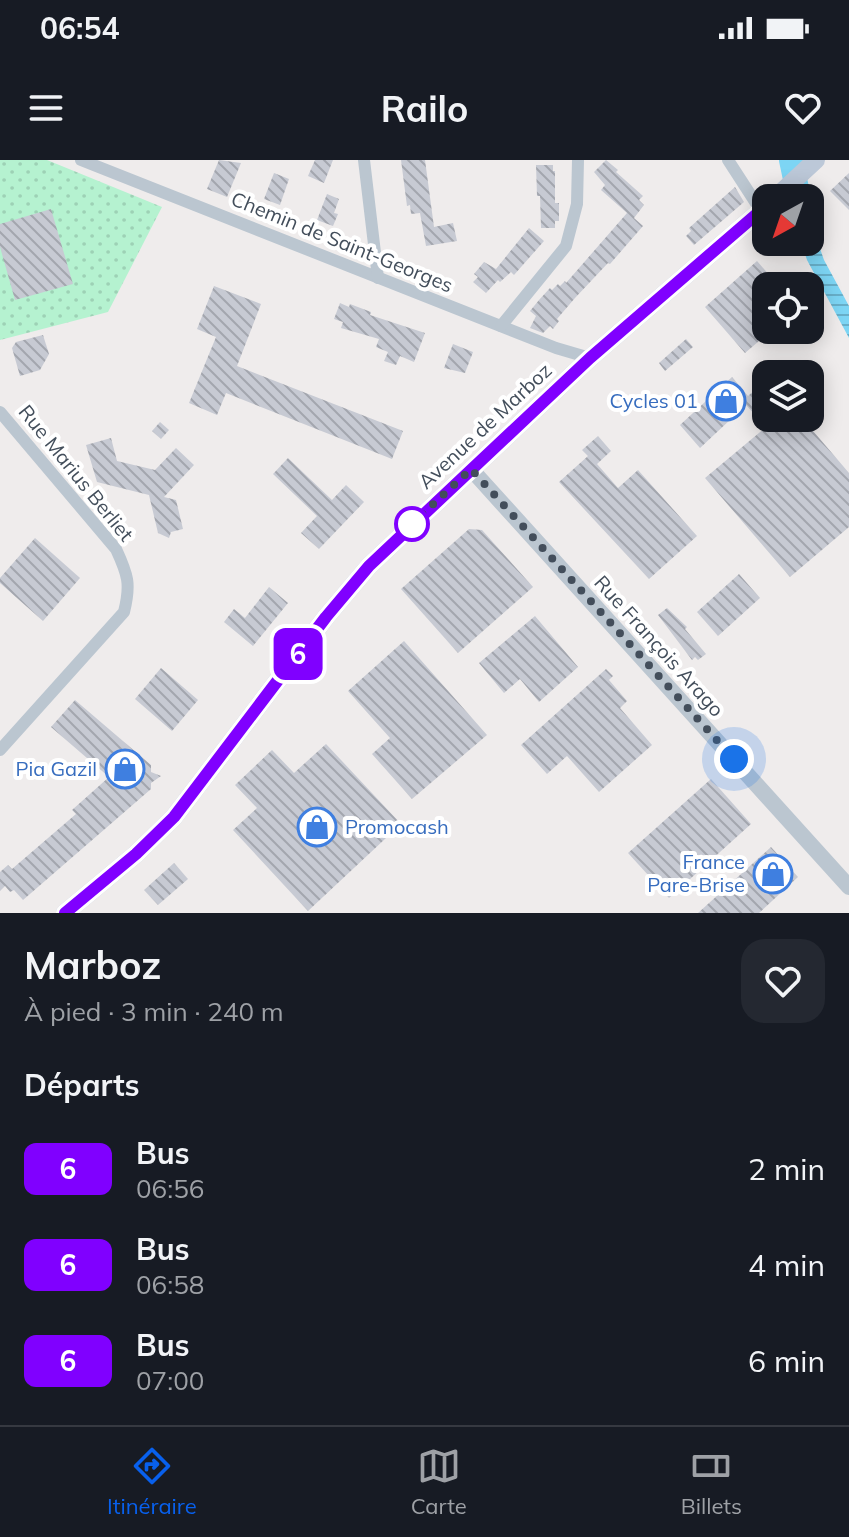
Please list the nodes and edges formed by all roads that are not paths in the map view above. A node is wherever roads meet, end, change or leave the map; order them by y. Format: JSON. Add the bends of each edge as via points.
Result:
{"nodes":[{"id":1,"x":81,"y":160,"type":"edge"},
{"id":2,"x":364,"y":160,"type":"edge"},
{"id":3,"x":578,"y":160,"type":"edge"},
{"id":4,"x":728,"y":160,"type":"edge"},
{"id":5,"x":816,"y":160,"type":"edge"},
{"id":6,"x":790,"y":184,"type":"edge"},
{"id":7,"x":752,"y":193,"type":"edge"},
{"id":8,"x":752,"y":219,"type":"edge"},
{"id":9,"x":378,"y":278,"type":"junction"},
{"id":10,"x":501,"y":326,"type":"junction"},
{"id":11,"x":590,"y":358,"type":"junction"},
{"id":12,"x":0,"y":412,"type":"edge"},
{"id":13,"x":471,"y":469,"type":"junction"},
{"id":14,"x":0,"y":750,"type":"edge"},
{"id":15,"x":849,"y":887,"type":"edge"},
{"id":16,"x":65,"y":913,"type":"edge"}],
"edges":[{"from":1,"to":9,"type":"street","name":"Chemin de Saint-Georges"},
{"from":2,"to":9,"type":"street"},
{"from":3,"to":10,"type":"street","via":[[577,204],[566,246]]},
{"from":4,"to":7,"type":"street"},
{"from":5,"to":6,"type":"main road"},
{"from":8,"to":11,"type":"main road","name":"Avenue de Marboz"},
{"from":9,"to":10,"type":"street","name":"Chemin de Saint-Georges"},
{"from":10,"to":11,"type":"street","name":"Chemin de Saint-Georges"},
{"from":11,"to":13,"type":"main road","name":"Avenue de Marboz"},
{"from":12,"to":14,"type":"street","name":"Rue Marius Berliet","via":[[116,549],[128,575],[129,593],[124,612]]},
{"from":13,"to":15,"type":"street","name":"Rue François Arago"},
{"from":13,"to":16,"type":"main road","name":"Avenue de Marboz","via":[[349,588],[174,817]]}]}
